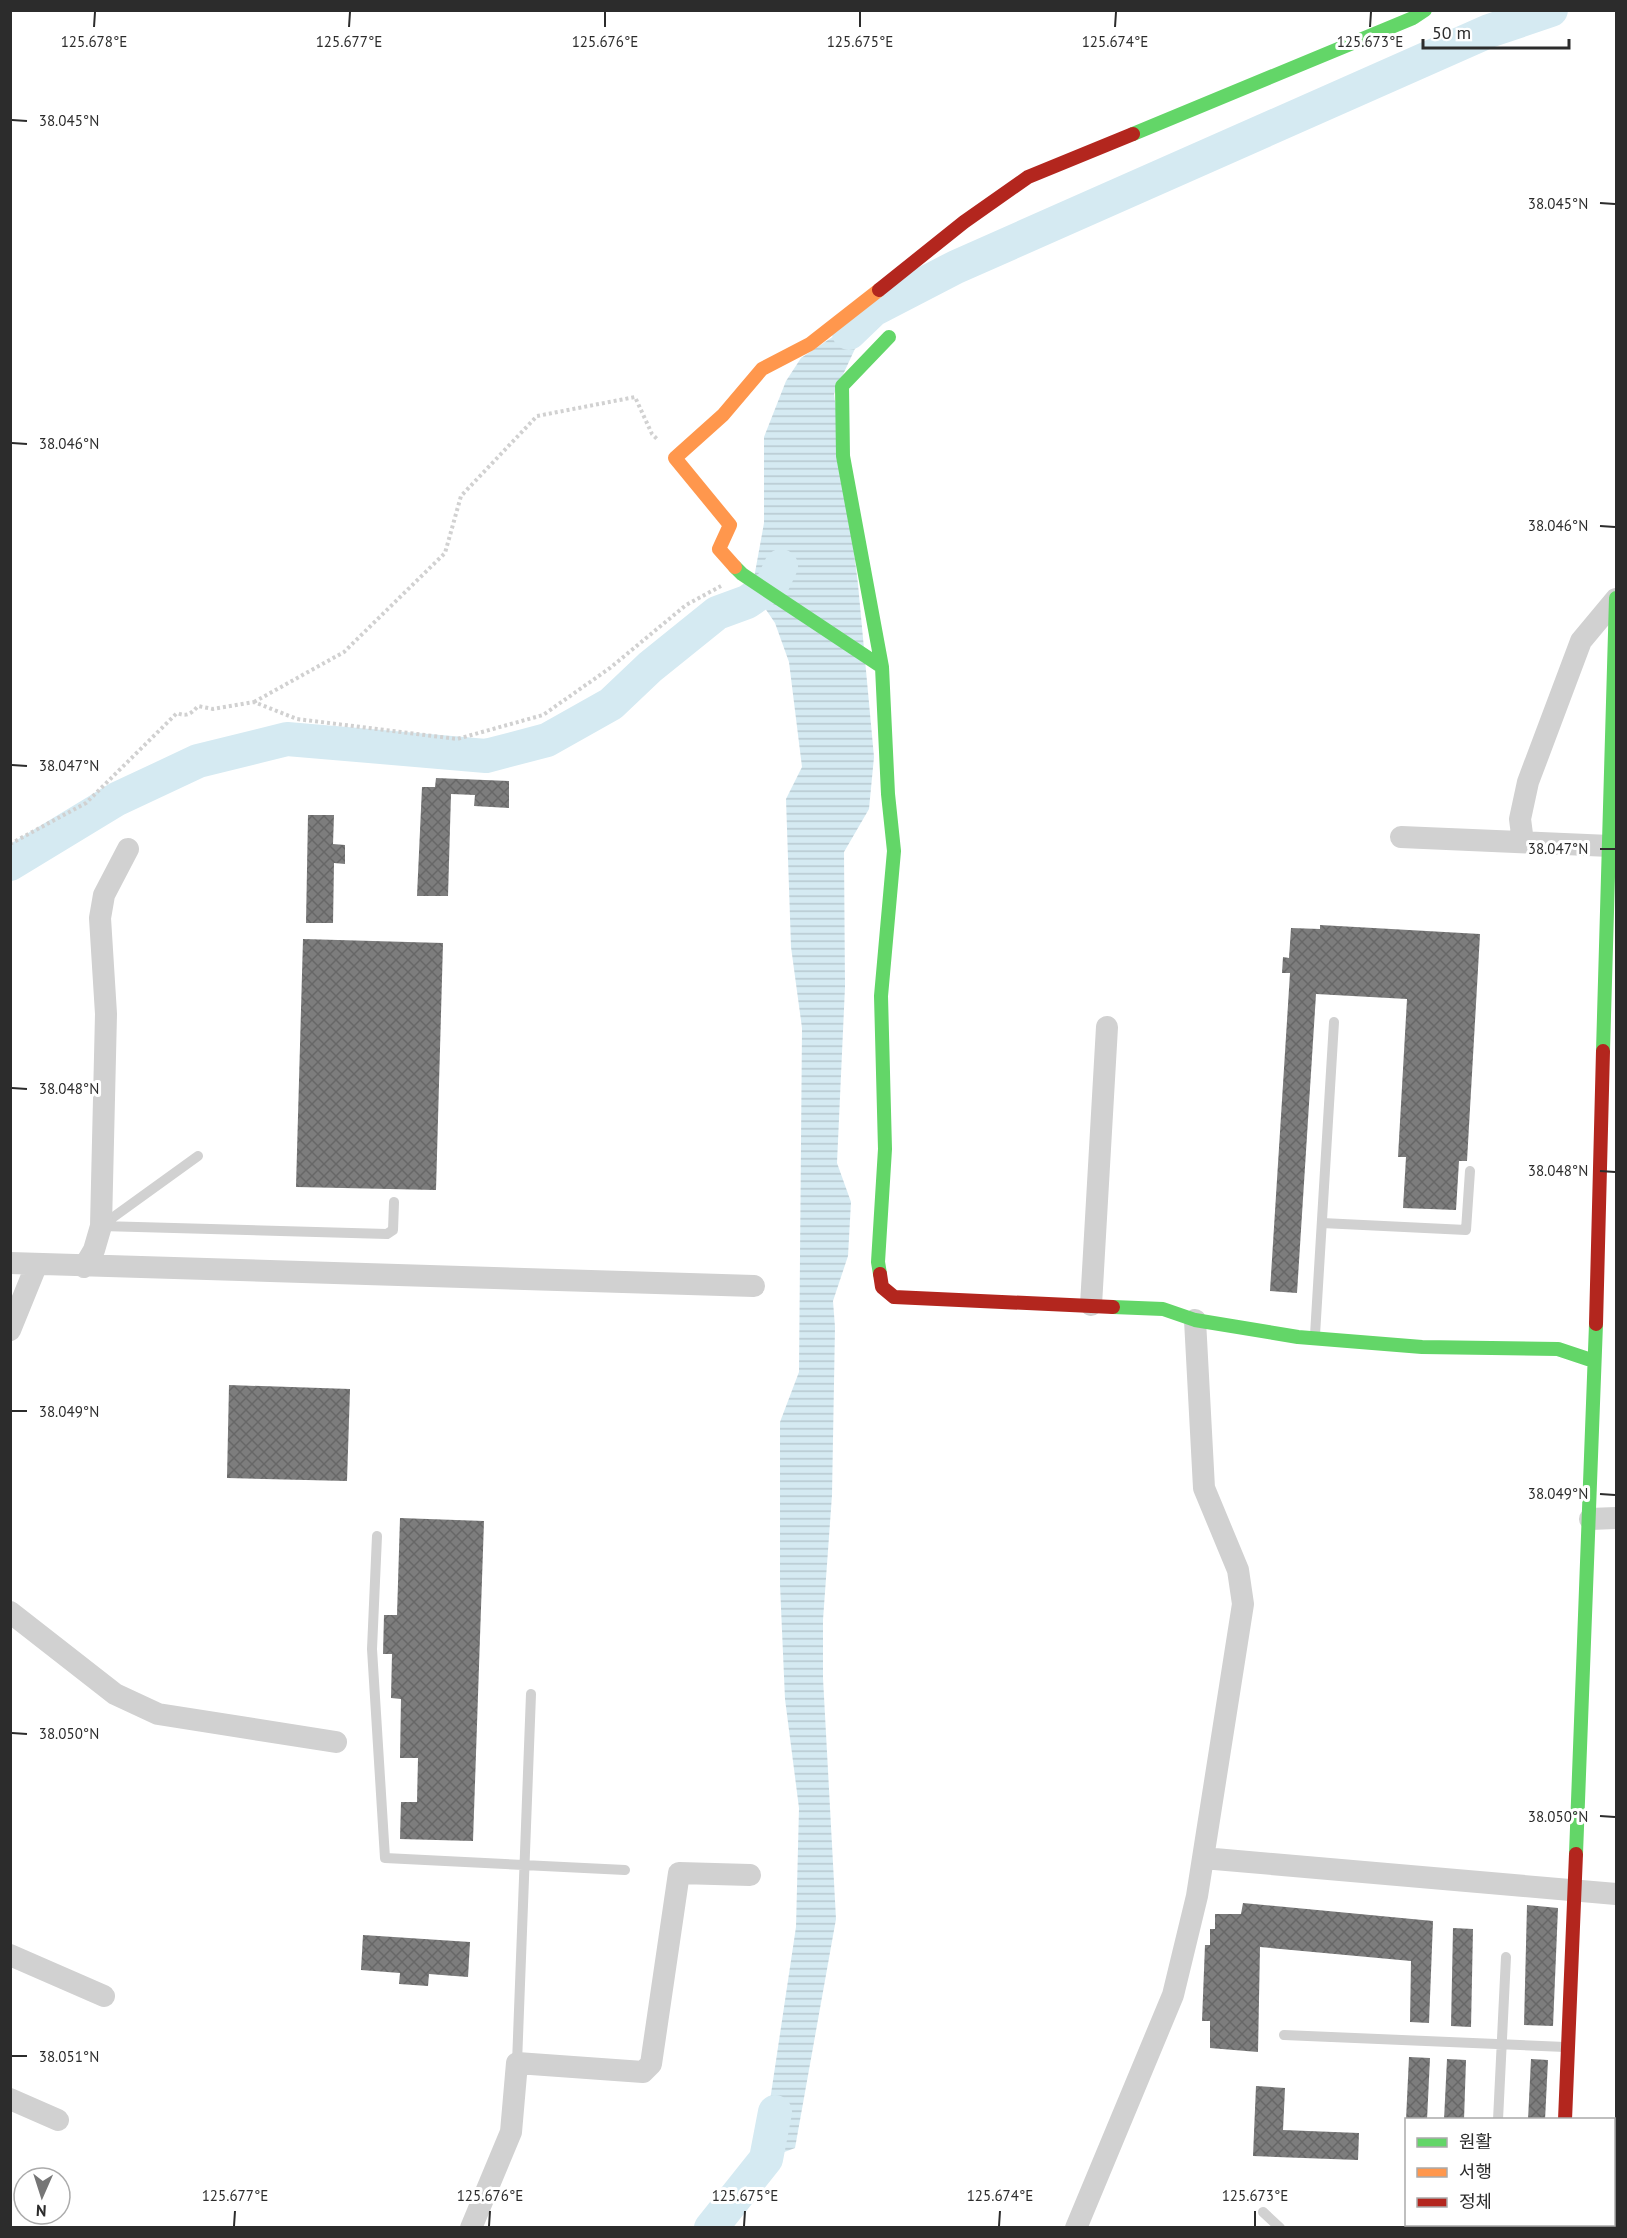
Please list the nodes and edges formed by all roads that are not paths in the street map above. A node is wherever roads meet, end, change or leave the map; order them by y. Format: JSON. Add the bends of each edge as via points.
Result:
{"nodes":[{"id":1,"x":1425,"y":10,"type":"edge"},
{"id":2,"x":889,"y":337,"type":"dead end"},
{"id":3,"x":1616,"y":599,"type":"edge"},
{"id":4,"x":882,"y":667,"type":"junction"},
{"id":5,"x":1401,"y":837,"type":"dead end"},
{"id":6,"x":1523,"y":842,"type":"junction"},
{"id":7,"x":1610,"y":846,"type":"junction"},
{"id":8,"x":128,"y":849,"type":"dead end"},
{"id":9,"x":1334,"y":1022,"type":"dead end"},
{"id":10,"x":1107,"y":1027,"type":"dead end"},
{"id":11,"x":198,"y":1156,"type":"dead end"},
{"id":12,"x":1470,"y":1171,"type":"dead end"},
{"id":13,"x":394,"y":1202,"type":"dead end"},
{"id":14,"x":1322,"y":1223,"type":"junction"},
{"id":15,"x":101,"y":1226,"type":"junction"},
{"id":16,"x":10,"y":1263,"type":"edge"},
{"id":17,"x":36,"y":1266,"type":"junction"},
{"id":18,"x":84,"y":1267,"type":"junction"},
{"id":19,"x":754,"y":1286,"type":"dead end"},
{"id":20,"x":1091,"y":1305,"type":"junction"},
{"id":21,"x":1195,"y":1320,"type":"junction"},
{"id":22,"x":10,"y":1330,"type":"edge"},
{"id":23,"x":1315,"y":1338,"type":"junction"},
{"id":24,"x":1594,"y":1361,"type":"junction"},
{"id":25,"x":1617,"y":1518,"type":"edge"},
{"id":26,"x":1590,"y":1519,"type":"junction"},
{"id":27,"x":377,"y":1536,"type":"dead end"},
{"id":28,"x":10,"y":1612,"type":"edge"},
{"id":29,"x":531,"y":1694,"type":"dead end"},
{"id":30,"x":336,"y":1742,"type":"dead end"},
{"id":31,"x":1203,"y":1858,"type":"junction"},
{"id":32,"x":525,"y":1865,"type":"junction"},
{"id":33,"x":625,"y":1870,"type":"dead end"},
{"id":34,"x":750,"y":1875,"type":"dead end"},
{"id":35,"x":1575,"y":1892,"type":"junction"},
{"id":36,"x":1617,"y":1894,"type":"edge"},
{"id":37,"x":10,"y":1955,"type":"edge"},
{"id":38,"x":1506,"y":1957,"type":"dead end"},
{"id":39,"x":104,"y":1996,"type":"dead end"},
{"id":40,"x":1284,"y":2035,"type":"dead end"},
{"id":41,"x":1502,"y":2044,"type":"junction"},
{"id":42,"x":1568,"y":2047,"type":"junction"},
{"id":43,"x":517,"y":2063,"type":"junction"},
{"id":44,"x":10,"y":2099,"type":"edge"},
{"id":45,"x":1498,"y":2118,"type":"edge"},
{"id":46,"x":1565,"y":2118,"type":"edge"},
{"id":47,"x":58,"y":2120,"type":"dead end"},
{"id":48,"x":1263,"y":2212,"type":"dead end"},
{"id":49,"x":471,"y":2228,"type":"edge"},
{"id":50,"x":1076,"y":2228,"type":"edge"},
{"id":51,"x":1280,"y":2228,"type":"edge"}],
"edges":[{"from":1,"to":4,"type":"street","via":[[1028,177],[964,222],[810,344],[762,369],[723,414],[675,458],[730,525],[719,549],[743,575]]},
{"from":2,"to":4,"type":"street","via":[[842,386],[843,456]]},
{"from":3,"to":6,"type":"street","via":[[1581,641],[1528,782],[1520,819]]},
{"from":3,"to":7,"type":"street"},
{"from":4,"to":20,"type":"street","via":[[894,851],[881,996],[885,1149],[878,1262],[882,1287],[894,1297]]},
{"from":5,"to":6,"type":"street"},
{"from":6,"to":7,"type":"street"},
{"from":7,"to":24,"type":"street"},
{"from":8,"to":15,"type":"street","via":[[104,895],[100,918],[106,1014]]},
{"from":9,"to":14,"type":"lane"},
{"from":10,"to":20,"type":"street"},
{"from":11,"to":15,"type":"lane"},
{"from":12,"to":14,"type":"lane","via":[[1466,1230]]},
{"from":13,"to":15,"type":"lane","via":[[393,1230],[387,1234]]},
{"from":14,"to":23,"type":"lane"},
{"from":15,"to":18,"type":"street"},
{"from":16,"to":17,"type":"street"},
{"from":17,"to":18,"type":"street"},
{"from":17,"to":22,"type":"street"},
{"from":18,"to":19,"type":"street"},
{"from":20,"to":21,"type":"street","via":[[1163,1309]]},
{"from":21,"to":23,"type":"street"},
{"from":21,"to":31,"type":"street","via":[[1204,1488],[1238,1570],[1243,1604]]},
{"from":23,"to":24,"type":"street","via":[[1422,1347],[1558,1349]]},
{"from":24,"to":26,"type":"street"},
{"from":25,"to":26,"type":"street"},
{"from":26,"to":35,"type":"street"},
{"from":27,"to":32,"type":"lane","via":[[372,1649],[385,1858]]},
{"from":28,"to":30,"type":"street","via":[[115,1694],[158,1714]]},
{"from":29,"to":32,"type":"lane"},
{"from":31,"to":35,"type":"street"},
{"from":31,"to":50,"type":"street","via":[[1173,1995]]},
{"from":32,"to":33,"type":"lane"},
{"from":32,"to":43,"type":"lane"},
{"from":34,"to":43,"type":"street","via":[[679,1873],[651,2064],[643,2072]]},
{"from":35,"to":36,"type":"street"},
{"from":35,"to":42,"type":"street"},
{"from":37,"to":39,"type":"street"},
{"from":38,"to":41,"type":"lane"},
{"from":40,"to":41,"type":"lane"},
{"from":41,"to":42,"type":"lane"},
{"from":41,"to":45,"type":"lane"},
{"from":42,"to":46,"type":"street"},
{"from":43,"to":49,"type":"street","via":[[511,2132]]},
{"from":44,"to":47,"type":"street"},
{"from":48,"to":51,"type":"lane"}]}
